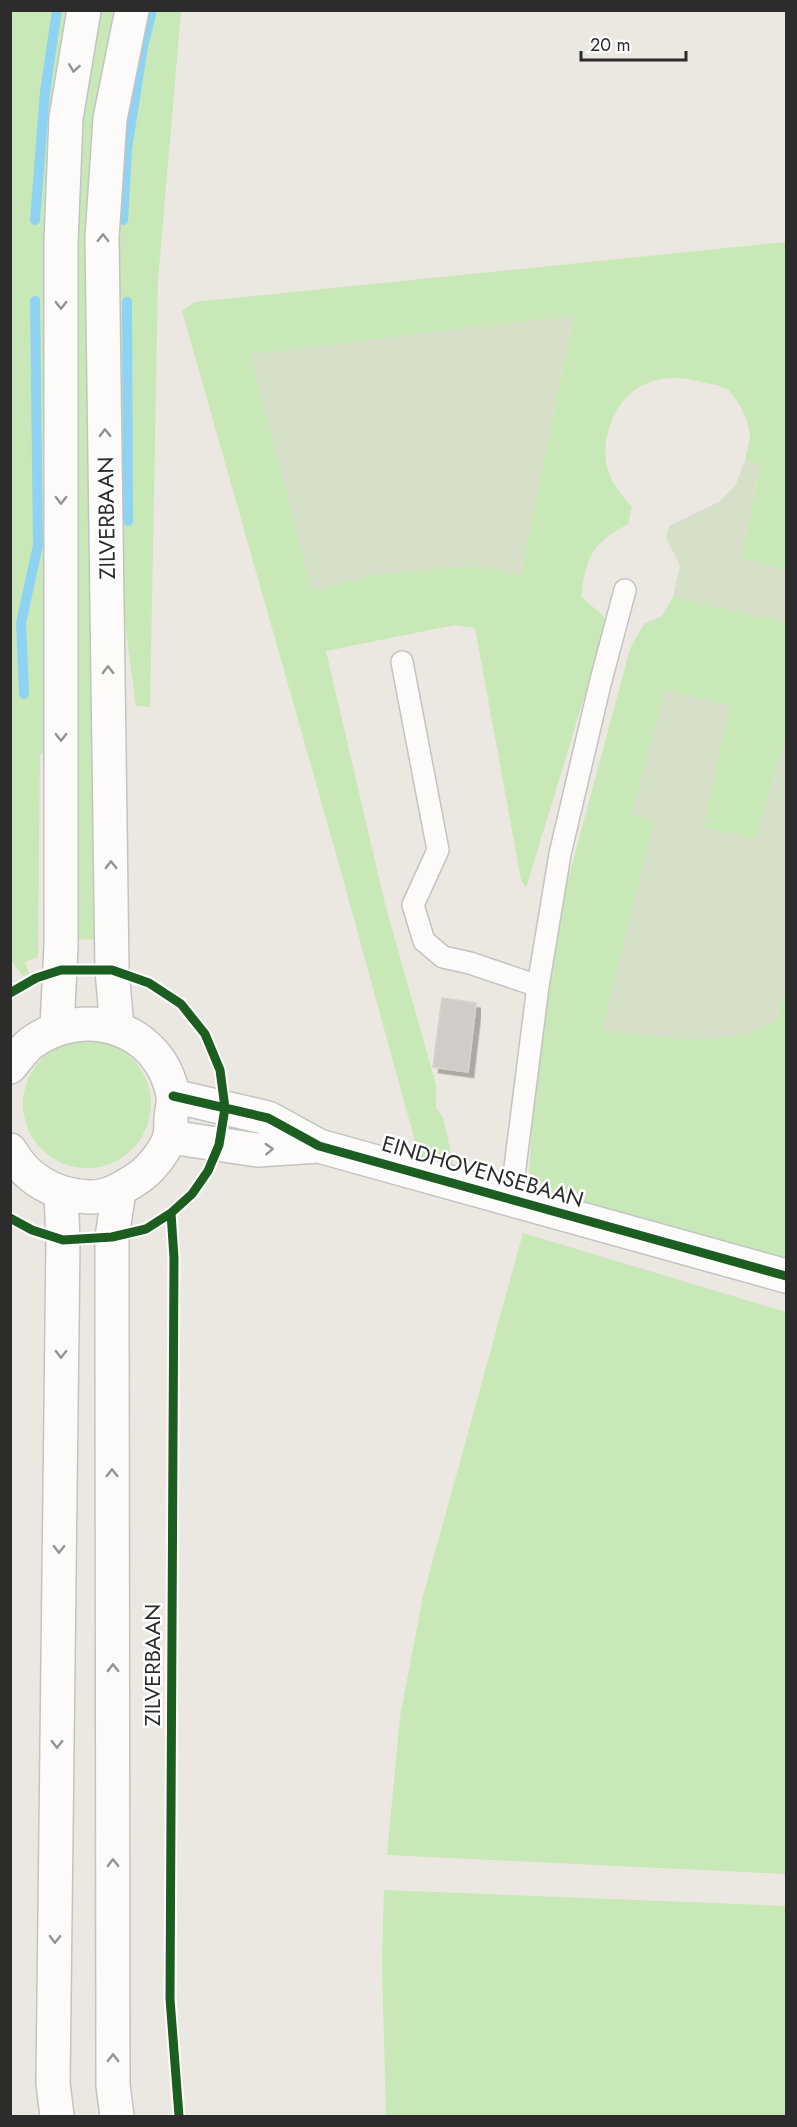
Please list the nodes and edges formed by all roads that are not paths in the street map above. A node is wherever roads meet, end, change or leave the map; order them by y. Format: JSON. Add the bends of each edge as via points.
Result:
{"nodes":[{"id":1,"x":84,"y":10,"type":"edge"},
{"id":2,"x":132,"y":10,"type":"edge"},
{"id":3,"x":625,"y":590,"type":"dead end"},
{"id":4,"x":402,"y":663,"type":"dead end"},
{"id":5,"x":538,"y":986,"type":"junction"},
{"id":6,"x":57,"y":1028,"type":"junction"},
{"id":7,"x":117,"y":1028,"type":"junction"},
{"id":8,"x":10,"y":1067,"type":"edge"},
{"id":9,"x":173,"y":1096,"type":"junction"},
{"id":10,"x":170,"y":1137,"type":"junction"},
{"id":11,"x":319,"y":1146,"type":"junction"},
{"id":12,"x":10,"y":1150,"type":"edge"},
{"id":13,"x":119,"y":1191,"type":"junction"},
{"id":14,"x":61,"y":1193,"type":"junction"},
{"id":15,"x":511,"y":1199,"type":"junction"},
{"id":16,"x":786,"y":1276,"type":"edge"},
{"id":17,"x":57,"y":2116,"type":"edge"},
{"id":18,"x":117,"y":2116,"type":"edge"}],
"edges":[{"from":1,"to":6,"type":"main road","name":"ZILVERBAAN","one_way":true,"via":[[66,118],[61,241],[61,958]]},
{"from":7,"to":2,"type":"main road","name":"ZILVERBAAN","one_way":true,"via":[[112,970],[102,237],[110,119]]},
{"from":3,"to":5,"type":"lane","via":[[560,854]]},
{"from":4,"to":5,"type":"lane","via":[[438,850],[412,905],[424,941],[443,957]]},
{"from":5,"to":15,"type":"lane"},
{"from":6,"to":7,"type":"main road","via":[[97,1023]]},
{"from":6,"to":8,"type":"main road","via":[[29,1044]]},
{"from":7,"to":9,"type":"main road","via":[[144,1043],[163,1067]]},
{"from":9,"to":10,"type":"main road"},
{"from":9,"to":11,"type":"main road","name":"EINDHOVENSEBAAN","via":[[268,1118]]},
{"from":10,"to":11,"type":"main road","name":"EINDHOVENSEBAAN","one_way":true,"via":[[257,1150]]},
{"from":10,"to":13,"type":"main road","via":[[150,1170]]},
{"from":11,"to":15,"type":"main road","name":"EINDHOVENSEBAAN"},
{"from":12,"to":14,"type":"main road","via":[[17,1163],[37,1182]]},
{"from":13,"to":14,"type":"main road","via":[[90,1197]]},
{"from":18,"to":13,"type":"main road","name":"ZILVERBAAN","one_way":true,"via":[[113,2085],[112,1237]]},
{"from":14,"to":17,"type":"main road","one_way":true,"via":[[53,2083]]},
{"from":15,"to":16,"type":"main road","name":"EINDHOVENSEBAAN"}]}
